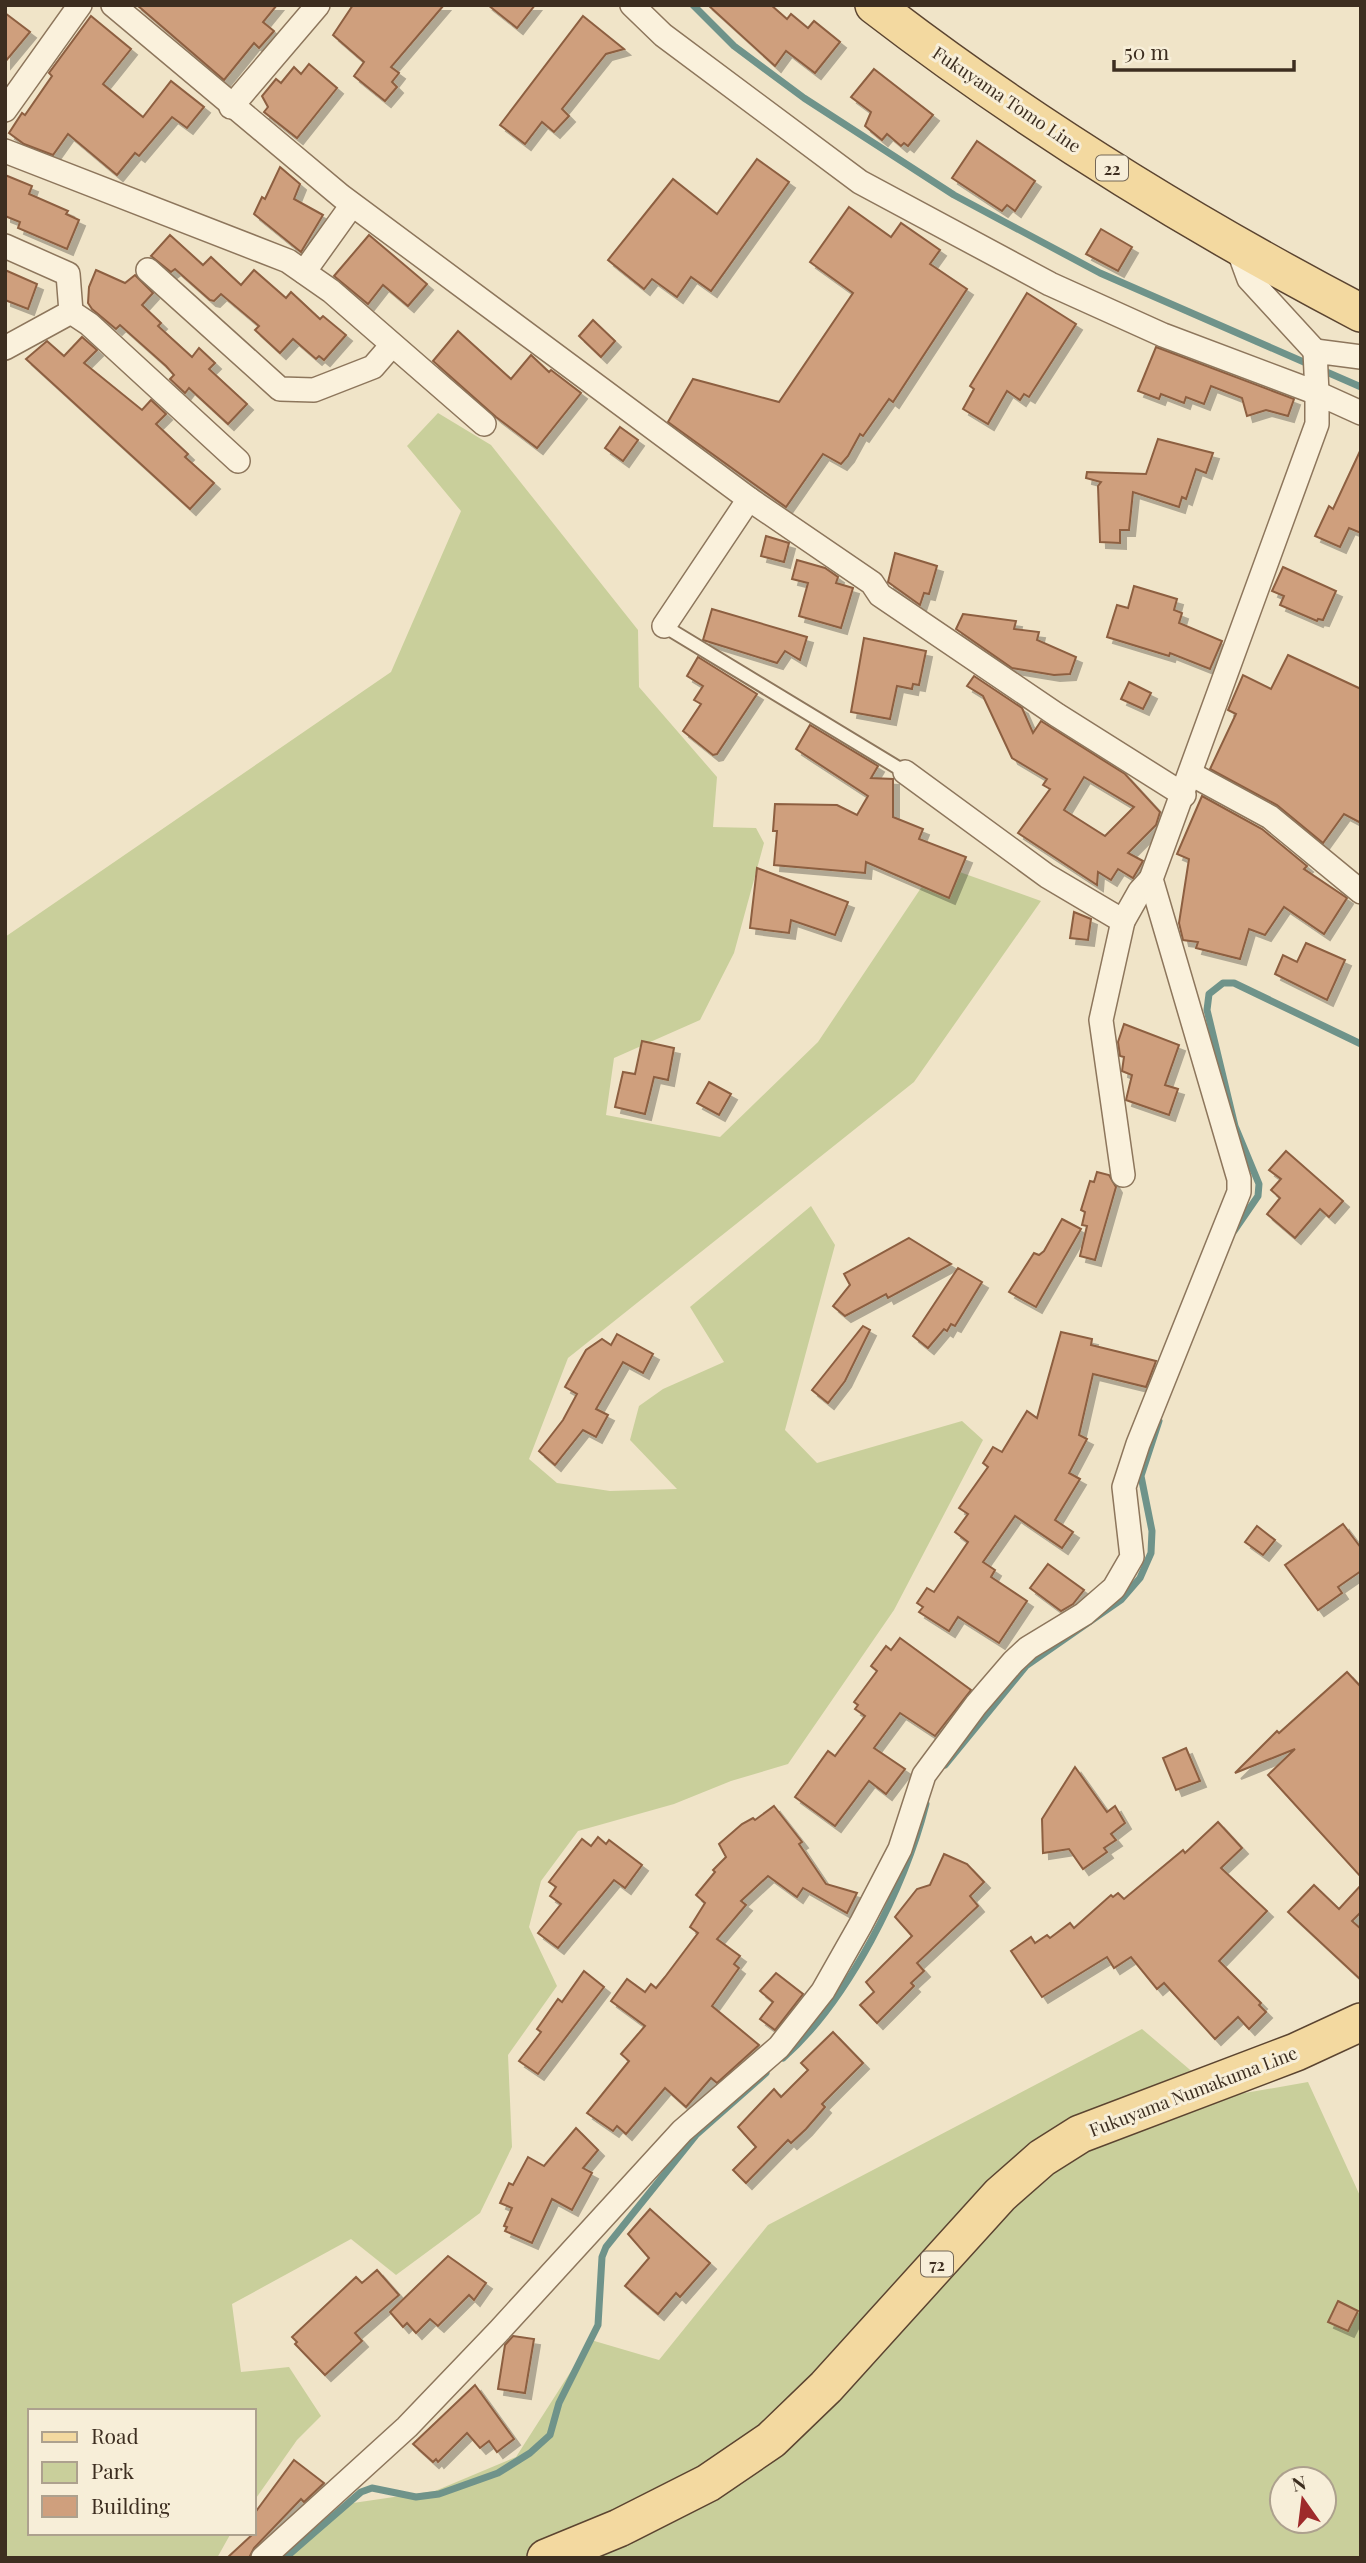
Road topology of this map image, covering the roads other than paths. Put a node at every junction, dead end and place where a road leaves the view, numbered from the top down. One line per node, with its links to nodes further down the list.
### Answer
1 (80, 5): 6 (street)
2 (113, 5): 7 (street)
3 (318, 5): 7 (street)
4 (632, 5): 20 (street)
5 (874, 5): 11 (main road, Fukuyama Tomo Line / 22)
6 (9, 98)
7 (231, 107): 9 (street)
8 (5, 151): 13 (street)
9 (352, 205): 13 (street); 24 (street)
10 (5, 246): 14 (street)
11 (1238, 249): 15 (main road, Fukuyama Tomo Line / 22); 18 (street)
12 (148, 270): 16 (street)
13 (304, 272): 16 (street)
14 (71, 312): 17 (street); 23 (street)
15 (1361, 313)
16 (392, 345): 22 (street)
17 (5, 348)
18 (1315, 356): 19 (street); 20 (street)
19 (1361, 357)
20 (1317, 390): 21 (street); 27 (street)
21 (1361, 413)
22 (484, 424)
23 (238, 461)
24 (749, 499): 25 (street); 27 (street)
25 (664, 626): 26 (lane)
26 (905, 772): 30 (street)
27 (1187, 784): 28 (street); 29 (street)
28 (1151, 879): 30 (street); 33 (street)
29 (1361, 892)
30 (1123, 921): 31 (street)
31 (1123, 1175)
32 (1361, 2022): 34 (main road, Fukuyama Numakuma Line / 72)
33 (263, 2558)
34 (546, 2558)

